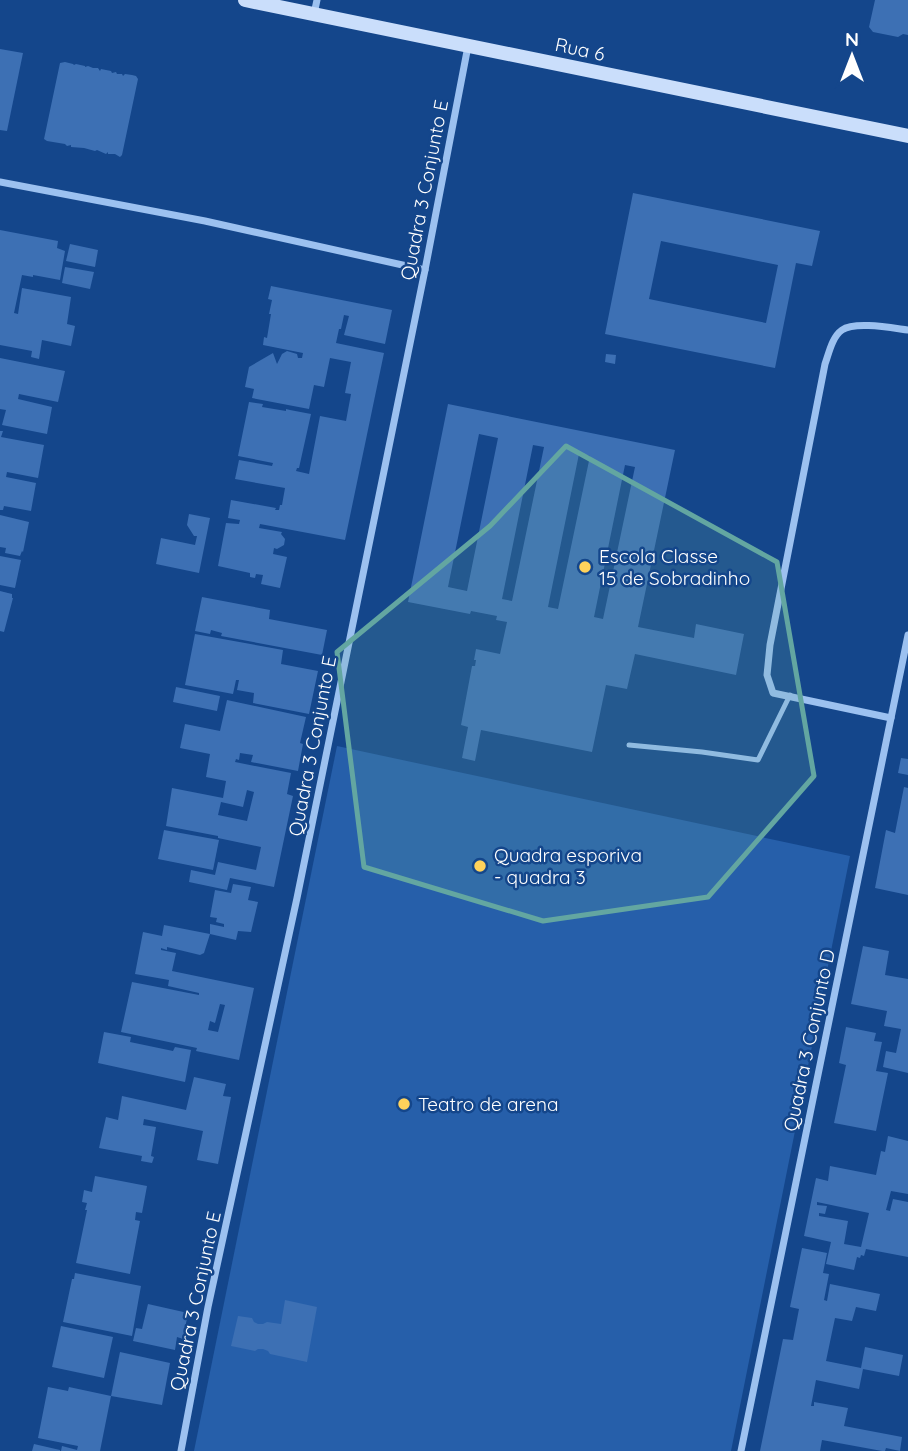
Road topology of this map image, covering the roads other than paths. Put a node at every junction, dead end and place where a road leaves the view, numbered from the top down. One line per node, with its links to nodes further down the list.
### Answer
1 (245, 0): 2 (street, Rua 6)
2 (315, 7): 3 (street, Rua 6)
3 (468, 46): 4 (street, Rua 6); 6 (street, Quadra 3 Conjunto E)
4 (908, 136)
5 (0, 183): 6 (street)
6 (425, 270): 12 (street, Quadra 3 Conjunto E)
7 (908, 330): 9 (street)
8 (908, 635): 10 (street, Quadra 3 Conjunto D)
9 (790, 695): 10 (street); 11 (lane)
10 (891, 718): 13 (street, Quadra 3 Conjunto D)
11 (629, 745)
12 (181, 1451)
13 (741, 1451)

